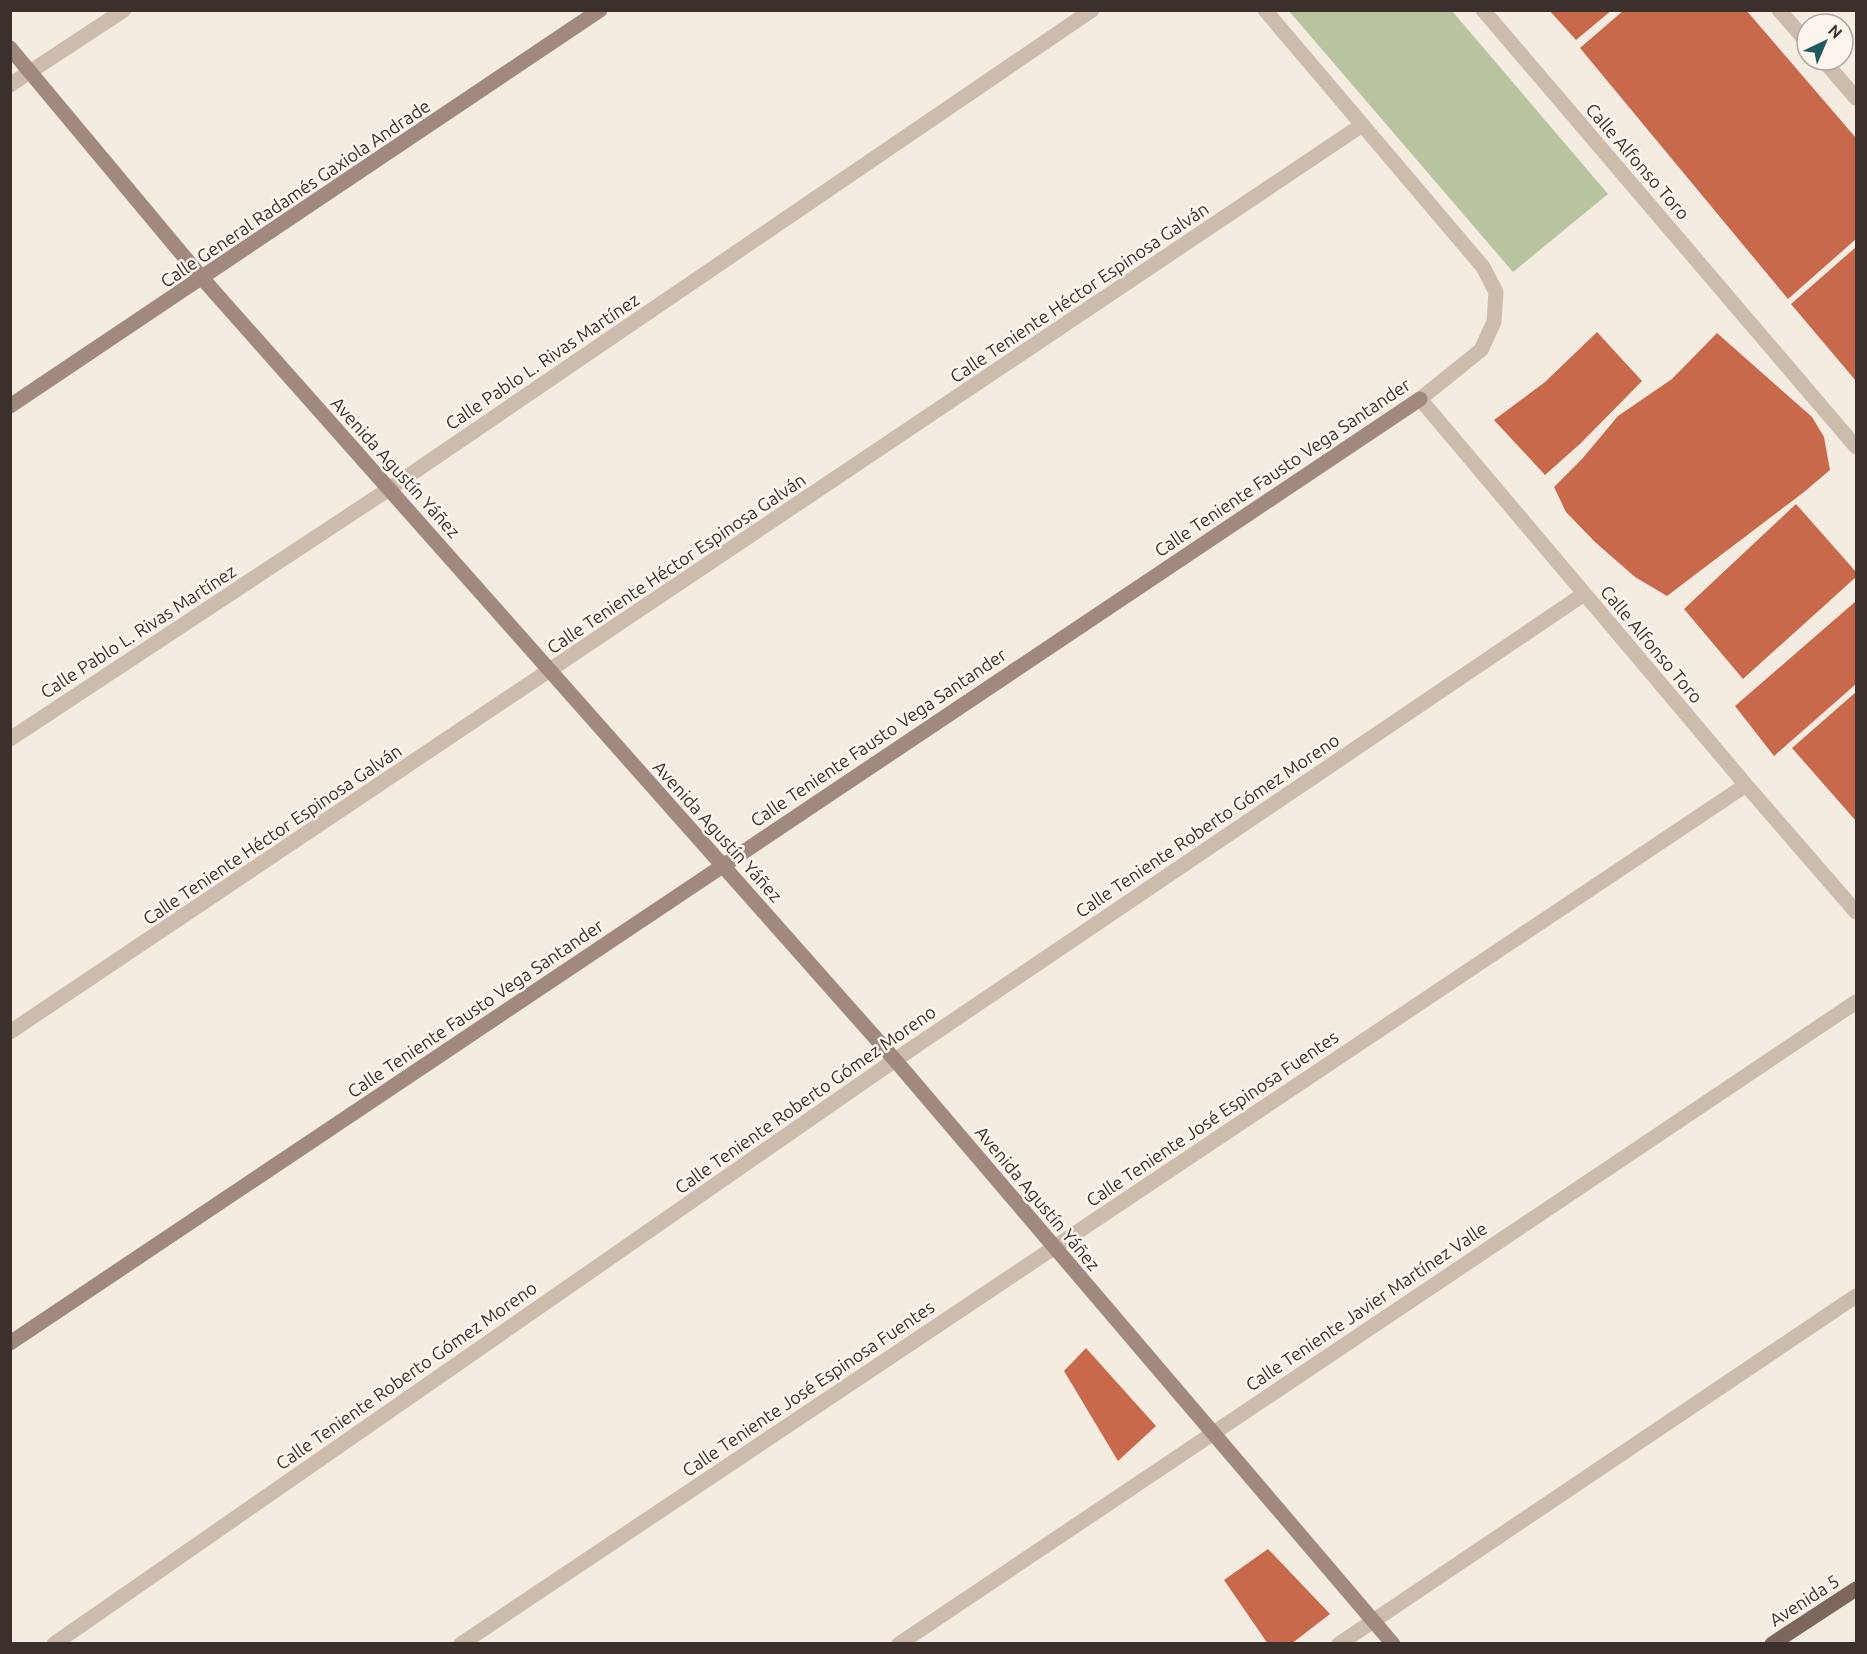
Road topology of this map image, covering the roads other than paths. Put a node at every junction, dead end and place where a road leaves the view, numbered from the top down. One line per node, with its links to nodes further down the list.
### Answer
1 (124, 10): 9 (street)
2 (600, 10): 14 (street, Calle General Radamés Gaxiola Andrade)
3 (1092, 10): 18 (street, Calle Pablo L. Rivas Martínez)
4 (1265, 10): 13 (street)
5 (1483, 10): 17 (street, Calle Alfonso Toro)
6 (1779, 10): 7 (street)
7 (1795, 28)
8 (10, 48): 9 (street, Avenida Agustín Yáñez)
9 (31, 72): 11 (street); 14 (street, Avenida Agustín Yáñez)
10 (1834, 72): 12 (street)
11 (10, 86)
12 (1856, 97)
13 (1362, 125): 15 (street, Calle Teniente Fausto Vega Santander); 20 (street, Calle Teniente Héctor Espinosa Galván)
14 (202, 278): 16 (street, Calle General Radamés Gaxiola Andrade); 18 (street, Avenida Agustín Yáñez)
15 (1420, 399): 19 (street, Calle Alfonso Toro); 23 (street, Calle Teniente Fausto Vega Santander)
16 (10, 406)
17 (1857, 447)
18 (389, 489): 20 (street, Avenida Agustín Yáñez); 21 (street, Calle Pablo L. Rivas Martínez)
19 (1584, 594): 22 (street, Calle Alfonso Toro); 27 (street, Calle Teniente Roberto Gómez Moreno)
20 (551, 671): 23 (street, Avenida Agustín Yáñez); 26 (street, Calle Teniente Héctor Espinosa Galván)
21 (10, 739)
22 (1746, 785): 24 (street, Calle Alfonso Toro); 28 (street, Calle Teniente José Espinosa Fuentes)
23 (722, 865): 27 (street, Avenida Agustín Yáñez); 30 (street, Calle Teniente Fausto Vega Santander)
24 (1857, 912)
25 (1857, 1002): 31 (street, Calle Teniente Javier Martínez Valle)
26 (10, 1032)
27 (894, 1060): 28 (street, Avenida Agustín Yáñez); 34 (street, Calle Teniente Roberto Gómez Moreno)
28 (1054, 1246): 31 (street, Avenida Agustín Yáñez); 35 (street, Calle Teniente José Espinosa Fuentes)
29 (1857, 1296): 33 (street)
30 (10, 1342)
31 (1212, 1432): 33 (street, Avenida Agustín Yáñez); 36 (street, Calle Teniente Javier Martínez Valle)
32 (1857, 1589): 39 (main road, Avenida 5)
33 (1373, 1620): 37 (street); 38 (street, Avenida Agustín Yáñez)
34 (54, 1644)
35 (461, 1644)
36 (899, 1644)
37 (1339, 1644)
38 (1393, 1644)
39 (1772, 1644)

